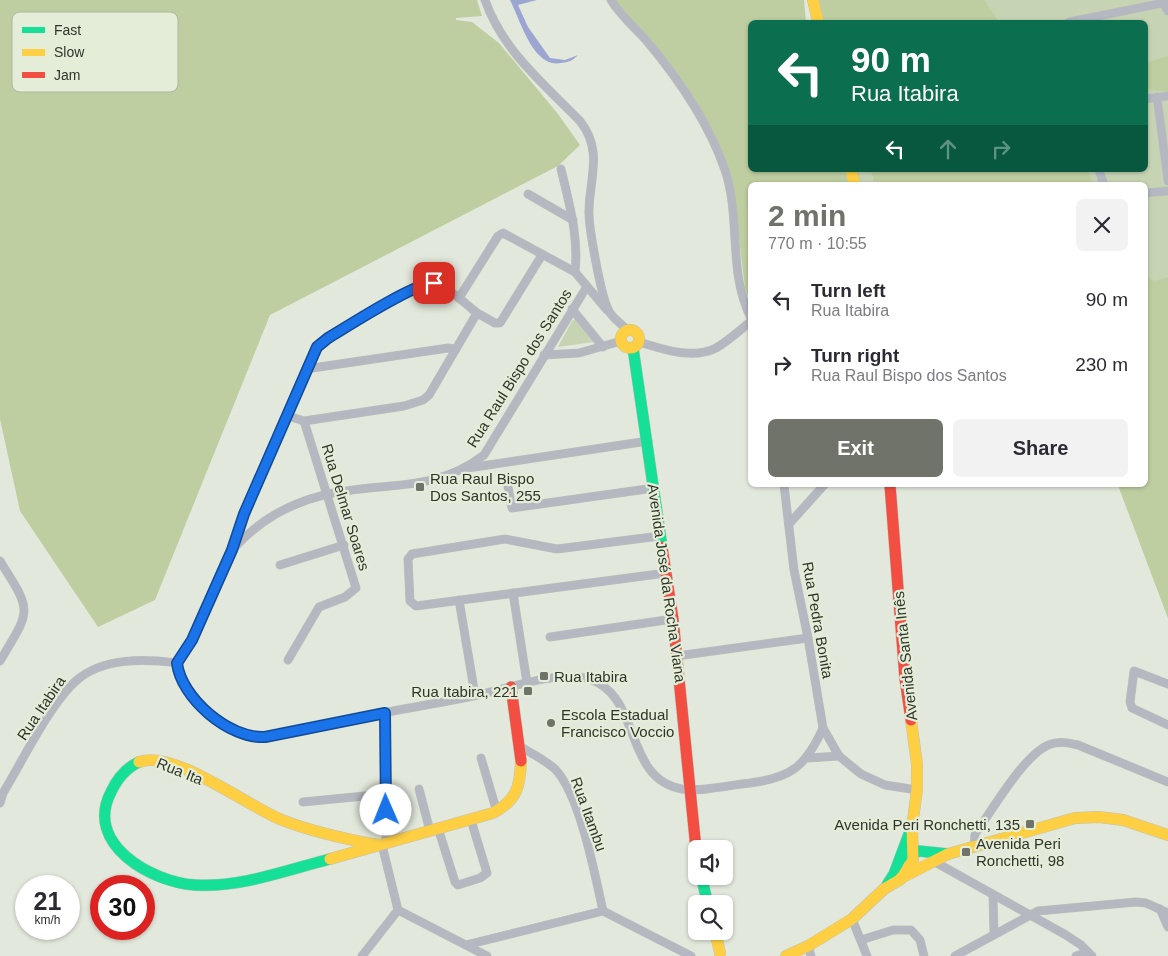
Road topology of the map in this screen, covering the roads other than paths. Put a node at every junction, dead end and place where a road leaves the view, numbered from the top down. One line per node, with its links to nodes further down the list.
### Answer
1 (485, 0): 22 (street)
2 (611, 0): 23 (street)
3 (813, 0): 6 (street)
4 (1164, 2): 5 (street); 7 (street)
5 (1168, 11)
6 (818, 20)
7 (1078, 20)
8 (1168, 96): 9 (street)
9 (1157, 97): 10 (street); 12 (street)
10 (1148, 98)
11 (561, 169): 16 (street)
12 (1168, 181)
13 (1168, 191): 14 (street)
14 (1148, 193)
15 (528, 194): 16 (street)
16 (573, 220): 18 (street)
17 (542, 255): 18 (street); 20 (street); 24 (street)
18 (575, 272): 19 (street)
19 (586, 288): 21 (street, Rua Raul Bispo dos Santos); 22 (street)
20 (459, 298): 24 (street); 32 (street)
21 (572, 309): 29 (street); 31 (street, Rua Raul Bispo dos Santos)
22 (609, 311): 26 (street)
23 (748, 311)
24 (477, 313): 30 (street)
25 (748, 324): 28 (street)
26 (627, 330): 27 (street); 28 (street)
27 (622, 341): 28 (street); 29 (street)
28 (636, 345): 35 (street, Avenida José da Rocha Viana)
29 (603, 347): 31 (street)
30 (456, 349): 32 (street); 34 (street)
31 (544, 355): 36 (street, Rua Raul Bispo dos Santos)
32 (306, 370): 33 (street)
33 (288, 416): 34 (street); 46 (street)
34 (304, 421): 42 (street, Rua Delmar Soares)
35 (648, 441): 36 (street); 41 (street, Avenida José da Rocha Viana)
36 (466, 468): 42 (street, Rua Raul Bispo dos Santos)
37 (508, 487): 41 (street)
38 (784, 487): 43 (street, Rua Pedra Bonita)
39 (822, 487): 43 (street)
40 (890, 487): 73 (street, Avenida Santa Inês)
41 (654, 488): 44 (street, Avenida José da Rocha Viana)
42 (327, 494): 45 (street, Rua Delmar Soares); 46 (street, Rua Raul Bispo dos Santos)
43 (789, 524): 54 (street, Rua Pedra Bonita)
44 (660, 536): 49 (street, Avenida José da Rocha Viana); 51 (street)
45 (344, 545): 48 (street); 56 (street, Rua Delmar Soares)
46 (232, 550): 58 (street, Rua Raul Bispo dos Santos)
47 (0, 561): 57 (street)
48 (280, 565)
49 (666, 574): 50 (street); 52 (street, Avenida José da Rocha Viana)
50 (513, 593): 51 (street); 59 (street)
51 (459, 600): 62 (street)
52 (673, 619): 53 (street); 55 (street, Avenida José da Rocha Viana)
53 (550, 637)
54 (808, 638): 55 (street); 65 (street, Rua Pedra Bonita)
55 (677, 656): 72 (street, Avenida José da Rocha Viana)
56 (288, 660)
57 (0, 661)
58 (177, 663): 63 (street); 76 (street, Rua Itabira)
59 (527, 683): 61 (street); 72 (street)
60 (1168, 684): 64 (street)
61 (511, 687): 62 (street); 66 (street, Rua Ita)
62 (475, 695): 63 (street)
63 (385, 713): 74 (street)
64 (1168, 725)
65 (823, 728): 67 (street, Rua Pedra Bonita); 69 (street)
66 (519, 746): 77 (street, Rua Ita); 90 (street, Rua Itambu)
67 (838, 756): 69 (street); 73 (street)
68 (481, 758): 77 (street)
69 (808, 758): 72 (street)
70 (1168, 782): 83 (street)
71 (418, 789): 79 (street)
72 (691, 790): 81 (street, Avenida José da Rocha Viana)
73 (917, 790): 84 (street, Avenida Santa Inês)
74 (385, 794): 75 (street); 82 (street)
75 (303, 802)
76 (0, 803)
77 (497, 812): 78 (street, Rua Ita)
78 (471, 820): 79 (street, Rua Ita); 79 (street)
79 (434, 829): 82 (street, Rua Ita)
80 (1168, 835): 83 (street)
81 (695, 840)
82 (382, 844): 82 (street, Rua Ita); 89 (street)
83 (974, 847): 85 (street)
84 (909, 854): 85 (street); 86 (street); 87 (street); 87 (street, Avenida Santa Inês)
85 (948, 854): 86 (street)
86 (935, 862): 87 (street); 88 (street)
87 (897, 876): 93 (street)
88 (994, 896): 92 (street); 95 (street)
89 (398, 910): 98 (street); 102 (street)
90 (603, 911): 98 (street); 104 (street)
91 (1164, 911): 92 (street); 94 (street)
92 (1029, 915): 95 (street); 100 (street)
93 (852, 919): 97 (street); 99 (street)
94 (1168, 927)
95 (994, 934): 108 (street)
96 (717, 940): 101 (street)
97 (862, 940): 106 (street); 107 (street)
98 (466, 945): 103 (street)
99 (809, 951): 105 (street)
100 (1090, 954): 109 (street)
101 (721, 955)
102 (362, 956)
103 (487, 956)
104 (691, 956)
105 (786, 956)
106 (867, 956)
107 (924, 956)
108 (955, 956)
109 (1076, 956)

